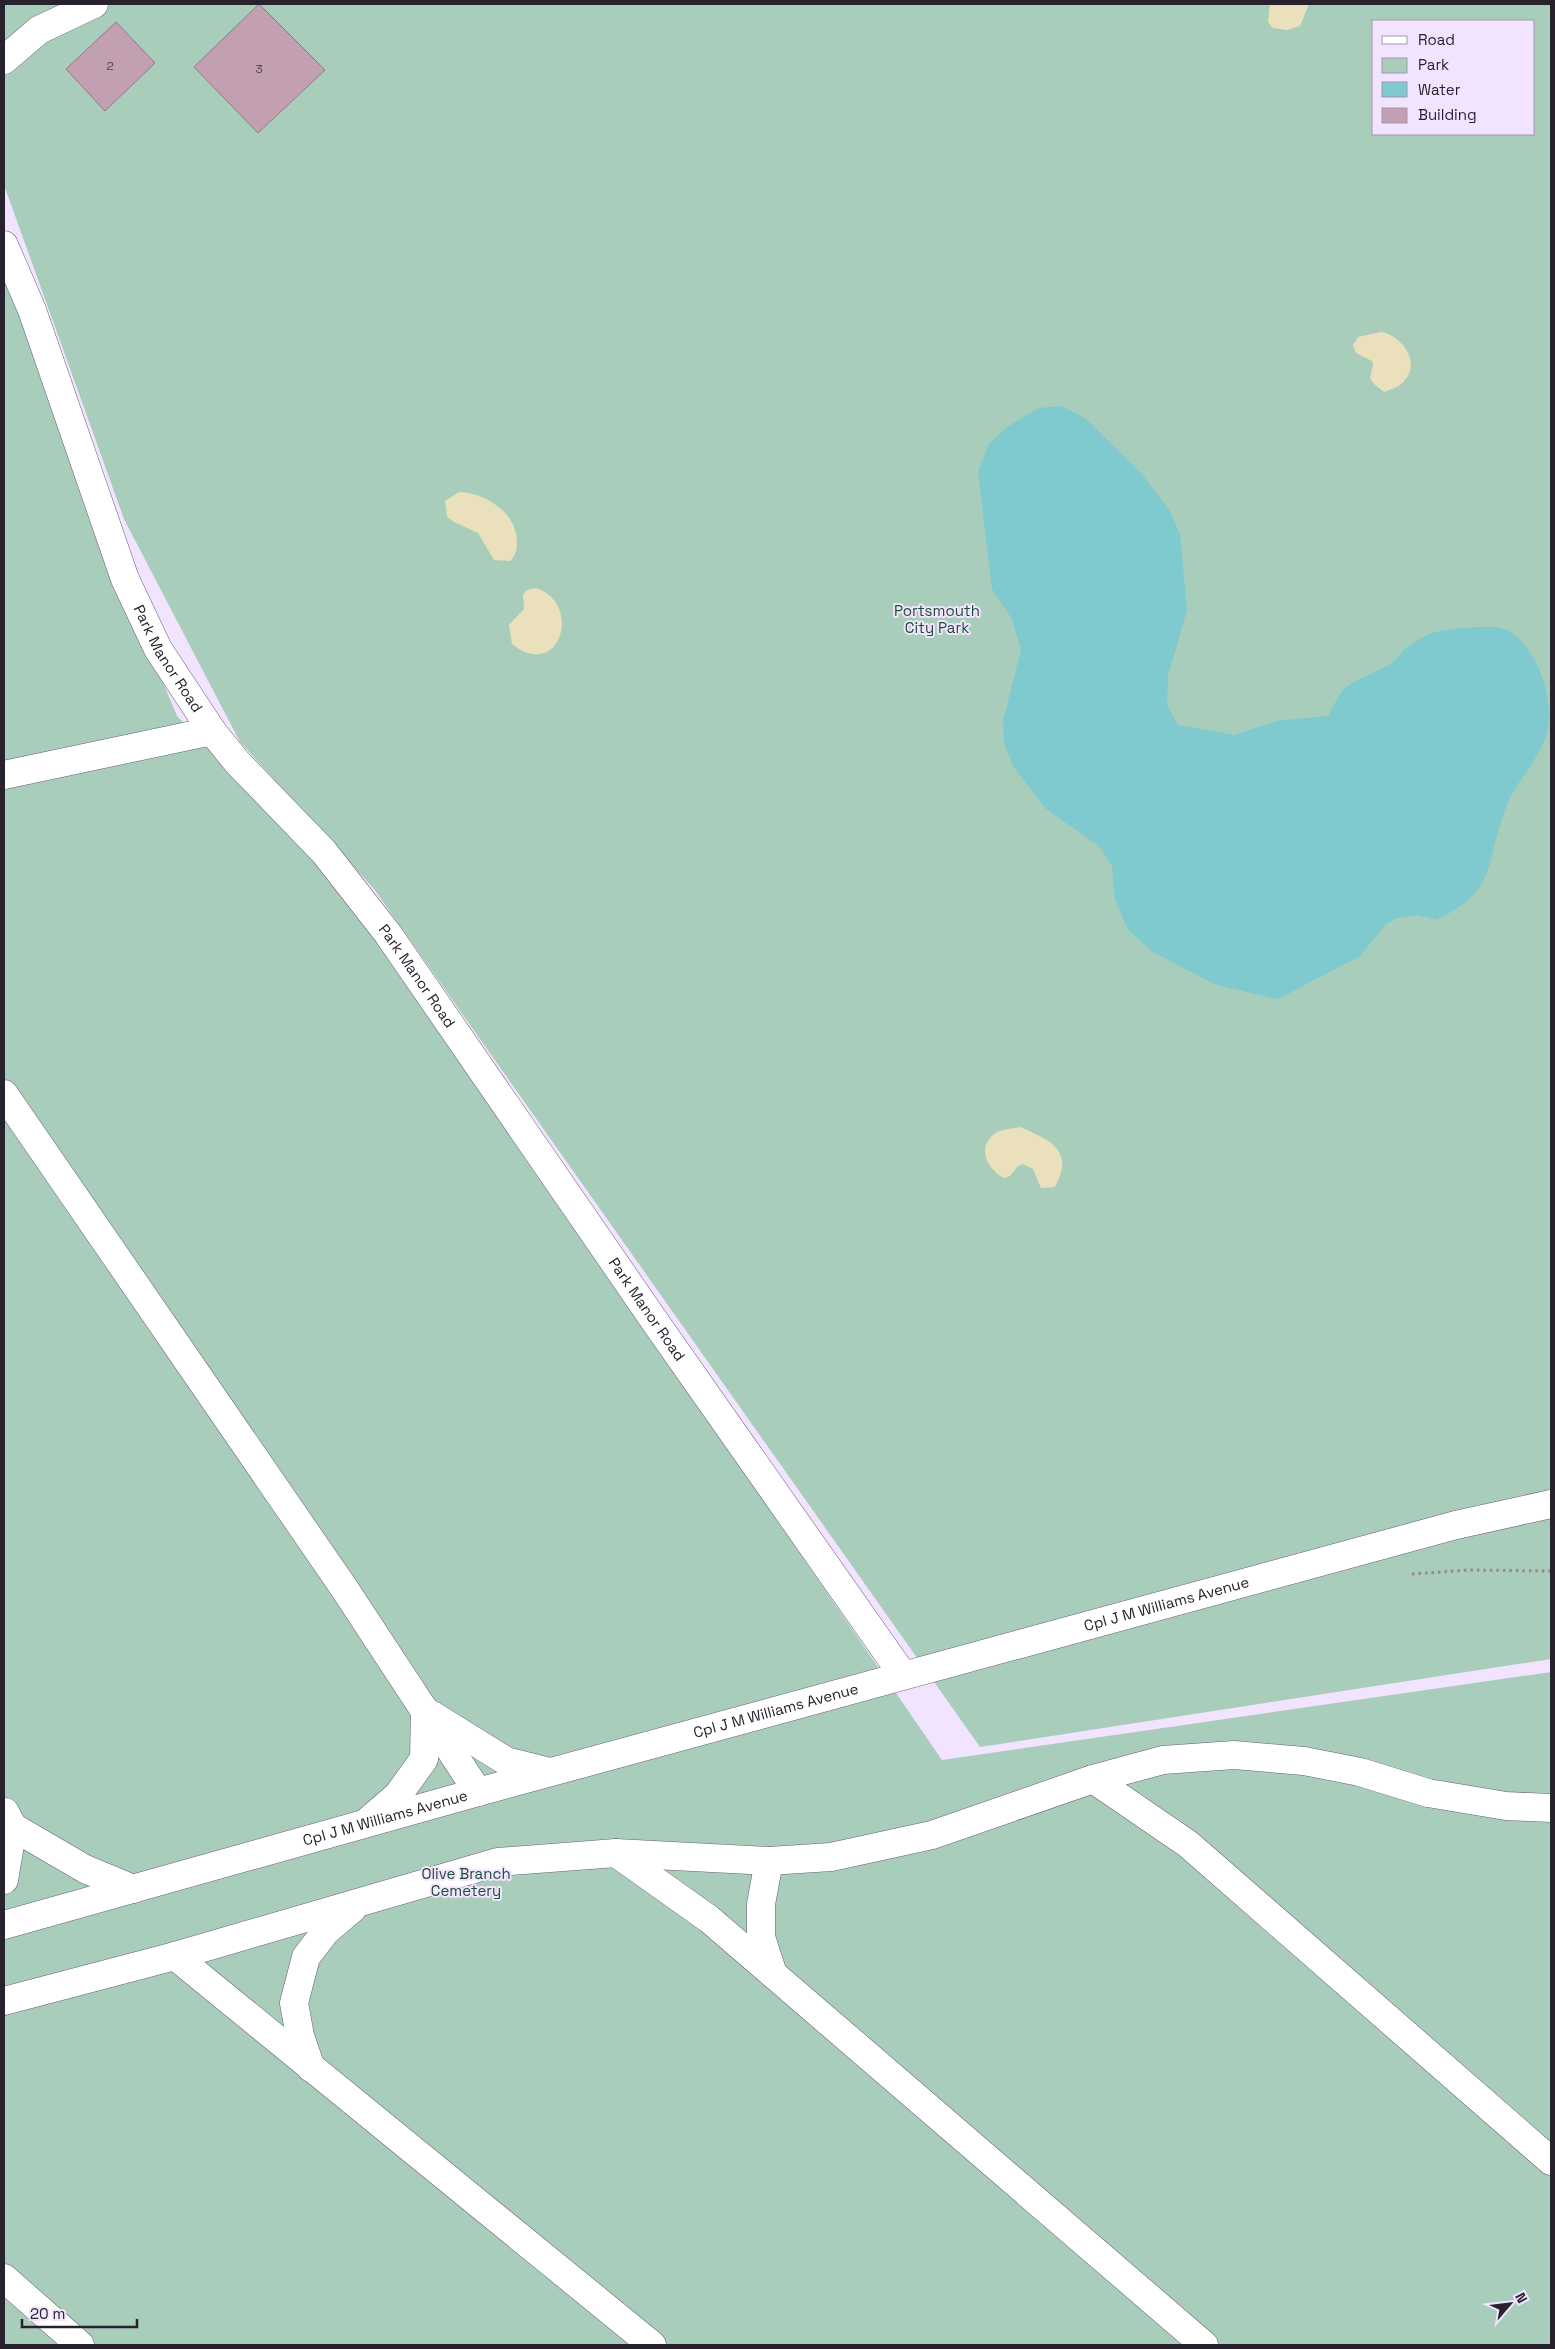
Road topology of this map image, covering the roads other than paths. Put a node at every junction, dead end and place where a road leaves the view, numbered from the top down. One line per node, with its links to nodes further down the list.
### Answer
1 (94, 4): 2 (street)
2 (4, 60)
3 (4, 245): 4 (street, Park Manor Road)
4 (212, 731): 5 (street); 8 (street, Park Manor Road)
5 (4, 775)
6 (4, 1094): 9 (street)
7 (1551, 1504): 8 (street, Cpl J M Williams Avenue)
8 (903, 1675): 10 (street, Cpl J M Williams Avenue)
9 (425, 1710): 10 (street); 12 (street); 15 (street)
10 (552, 1772): 12 (street, Cpl J M Williams Avenue)
11 (1093, 1779): 13 (street); 17 (street); 26 (street)
12 (478, 1792): 15 (street, Cpl J M Williams Avenue)
13 (1551, 1808)
14 (9, 1819): 18 (street); 19 (street)
15 (362, 1826): 19 (street, Cpl J M Williams Avenue)
16 (616, 1853): 17 (street); 20 (street); 23 (street)
17 (769, 1861): 23 (street)
18 (4, 1880)
19 (133, 1889): 21 (street, Cpl J M Williams Avenue)
20 (359, 1903): 22 (street); 25 (street)
21 (4, 1925)
22 (175, 1956): 24 (street); 25 (street)
23 (773, 1974): 30 (street)
24 (4, 2001)
25 (311, 2068): 29 (street)
26 (1551, 2161)
27 (4, 2278): 28 (street)
28 (80, 2345)
29 (652, 2345)
30 (1204, 2345)

